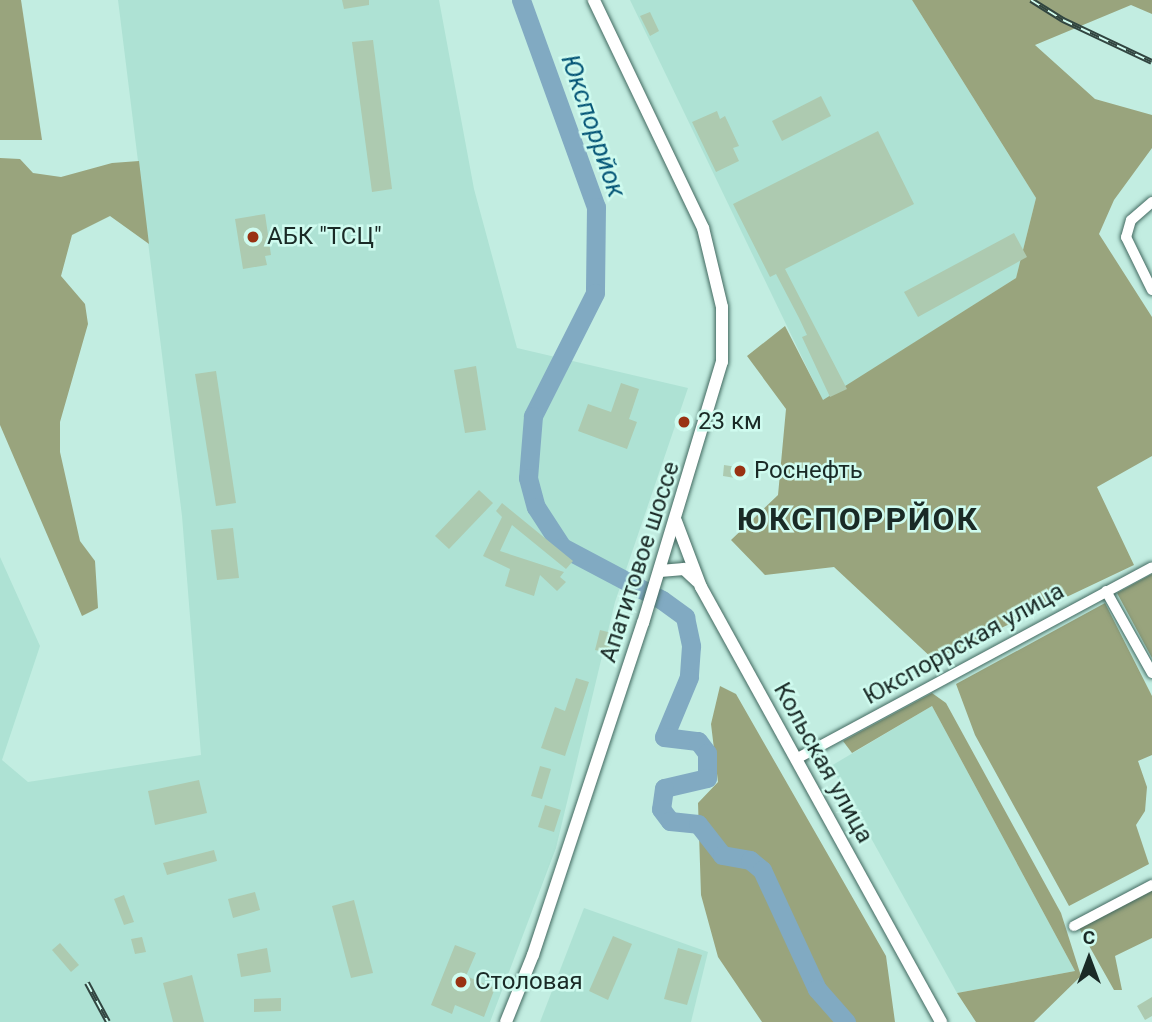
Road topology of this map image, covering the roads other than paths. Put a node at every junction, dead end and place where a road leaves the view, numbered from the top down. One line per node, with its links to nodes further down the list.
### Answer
1 (594, 0): 4 (street, Апатитовое шоссе)
2 (1152, 202): 3 (street)
3 (1152, 290)
4 (676, 521): 6 (street, Апатитовое шоссе); 7 (street, Кольская улица)
5 (1152, 567): 8 (street, Юкспоррская улица)
6 (658, 576): 7 (street); 13 (street, Апатитовое шоссе)
7 (701, 587): 10 (street, Кольская улица)
8 (1105, 591): 9 (street); 10 (street, Юкспоррская улица)
9 (1152, 673)
10 (796, 759): 14 (street, Кольская улица)
11 (1152, 885): 12 (street)
12 (1074, 926)
13 (506, 1022)
14 (941, 1022)

